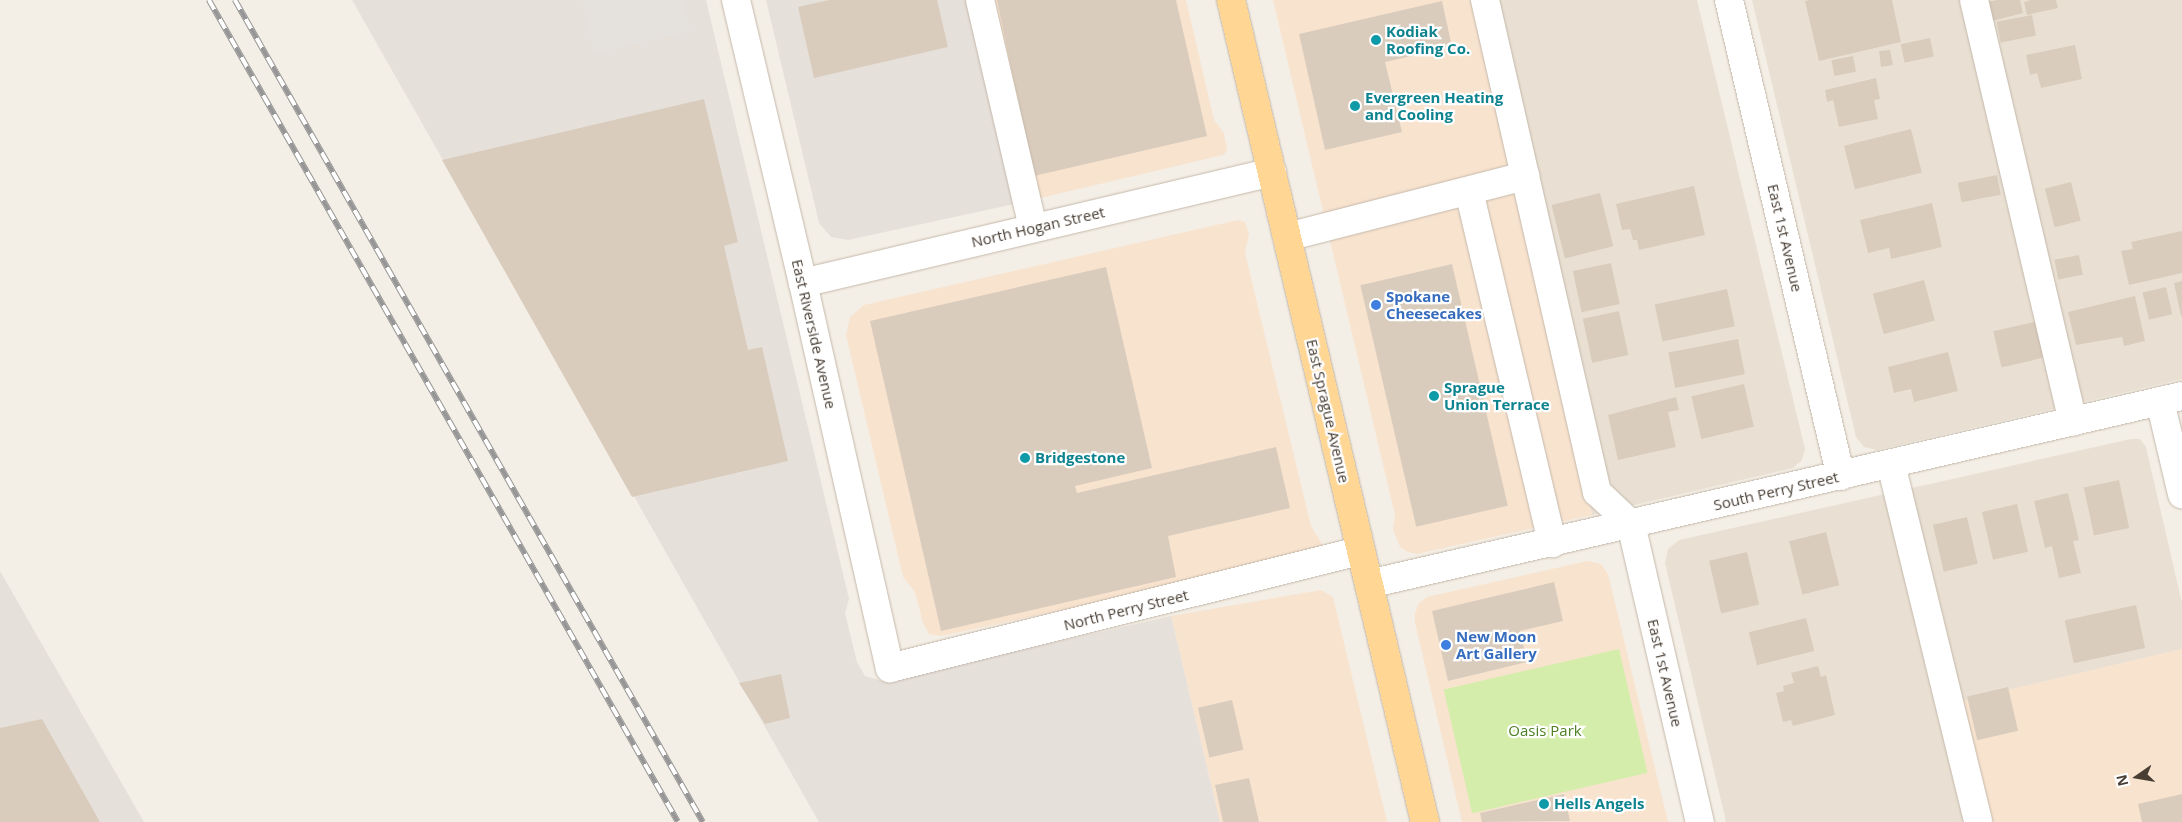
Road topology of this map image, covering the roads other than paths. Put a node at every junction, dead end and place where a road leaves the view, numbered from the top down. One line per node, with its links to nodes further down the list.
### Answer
1 (736, 0): 12 (street, East Riverside Avenue)
2 (980, 0): 10 (street)
3 (1231, 0): 7 (main road, East Sprague Avenue)
4 (1485, 0): 8 (street)
5 (1729, 0): 16 (street, East 1st Avenue)
6 (1974, 0): 14 (street)
7 (1272, 172): 10 (street, North Hogan Street); 11 (main road, East Sprague Avenue)
8 (1525, 176): 9 (street); 18 (street)
9 (1470, 191): 11 (street); 19 (street)
10 (1033, 228): 12 (street, North Hogan Street)
11 (1287, 237): 20 (main road, East Sprague Avenue)
12 (803, 283): 22 (street, East Riverside Avenue)
13 (2171, 399): 14 (street, South Perry Street); 17 (street)
14 (2073, 422): 15 (street, South Perry Street)
15 (1891, 464): 16 (street, South Perry Street); 25 (street)
16 (1841, 476): 18 (street, South Perry Street)
17 (2182, 494)
18 (1631, 524): 19 (street, South Perry Street); 24 (street, East 1st Avenue)
19 (1552, 543): 21 (street, South Perry Street)
20 (1362, 551): 21 (main road, East Sprague Avenue); 22 (street, North Perry Street)
21 (1369, 584): 23 (main road, East Sprague Avenue)
22 (890, 668)
23 (1425, 822)
24 (1700, 822)
25 (1978, 822)

